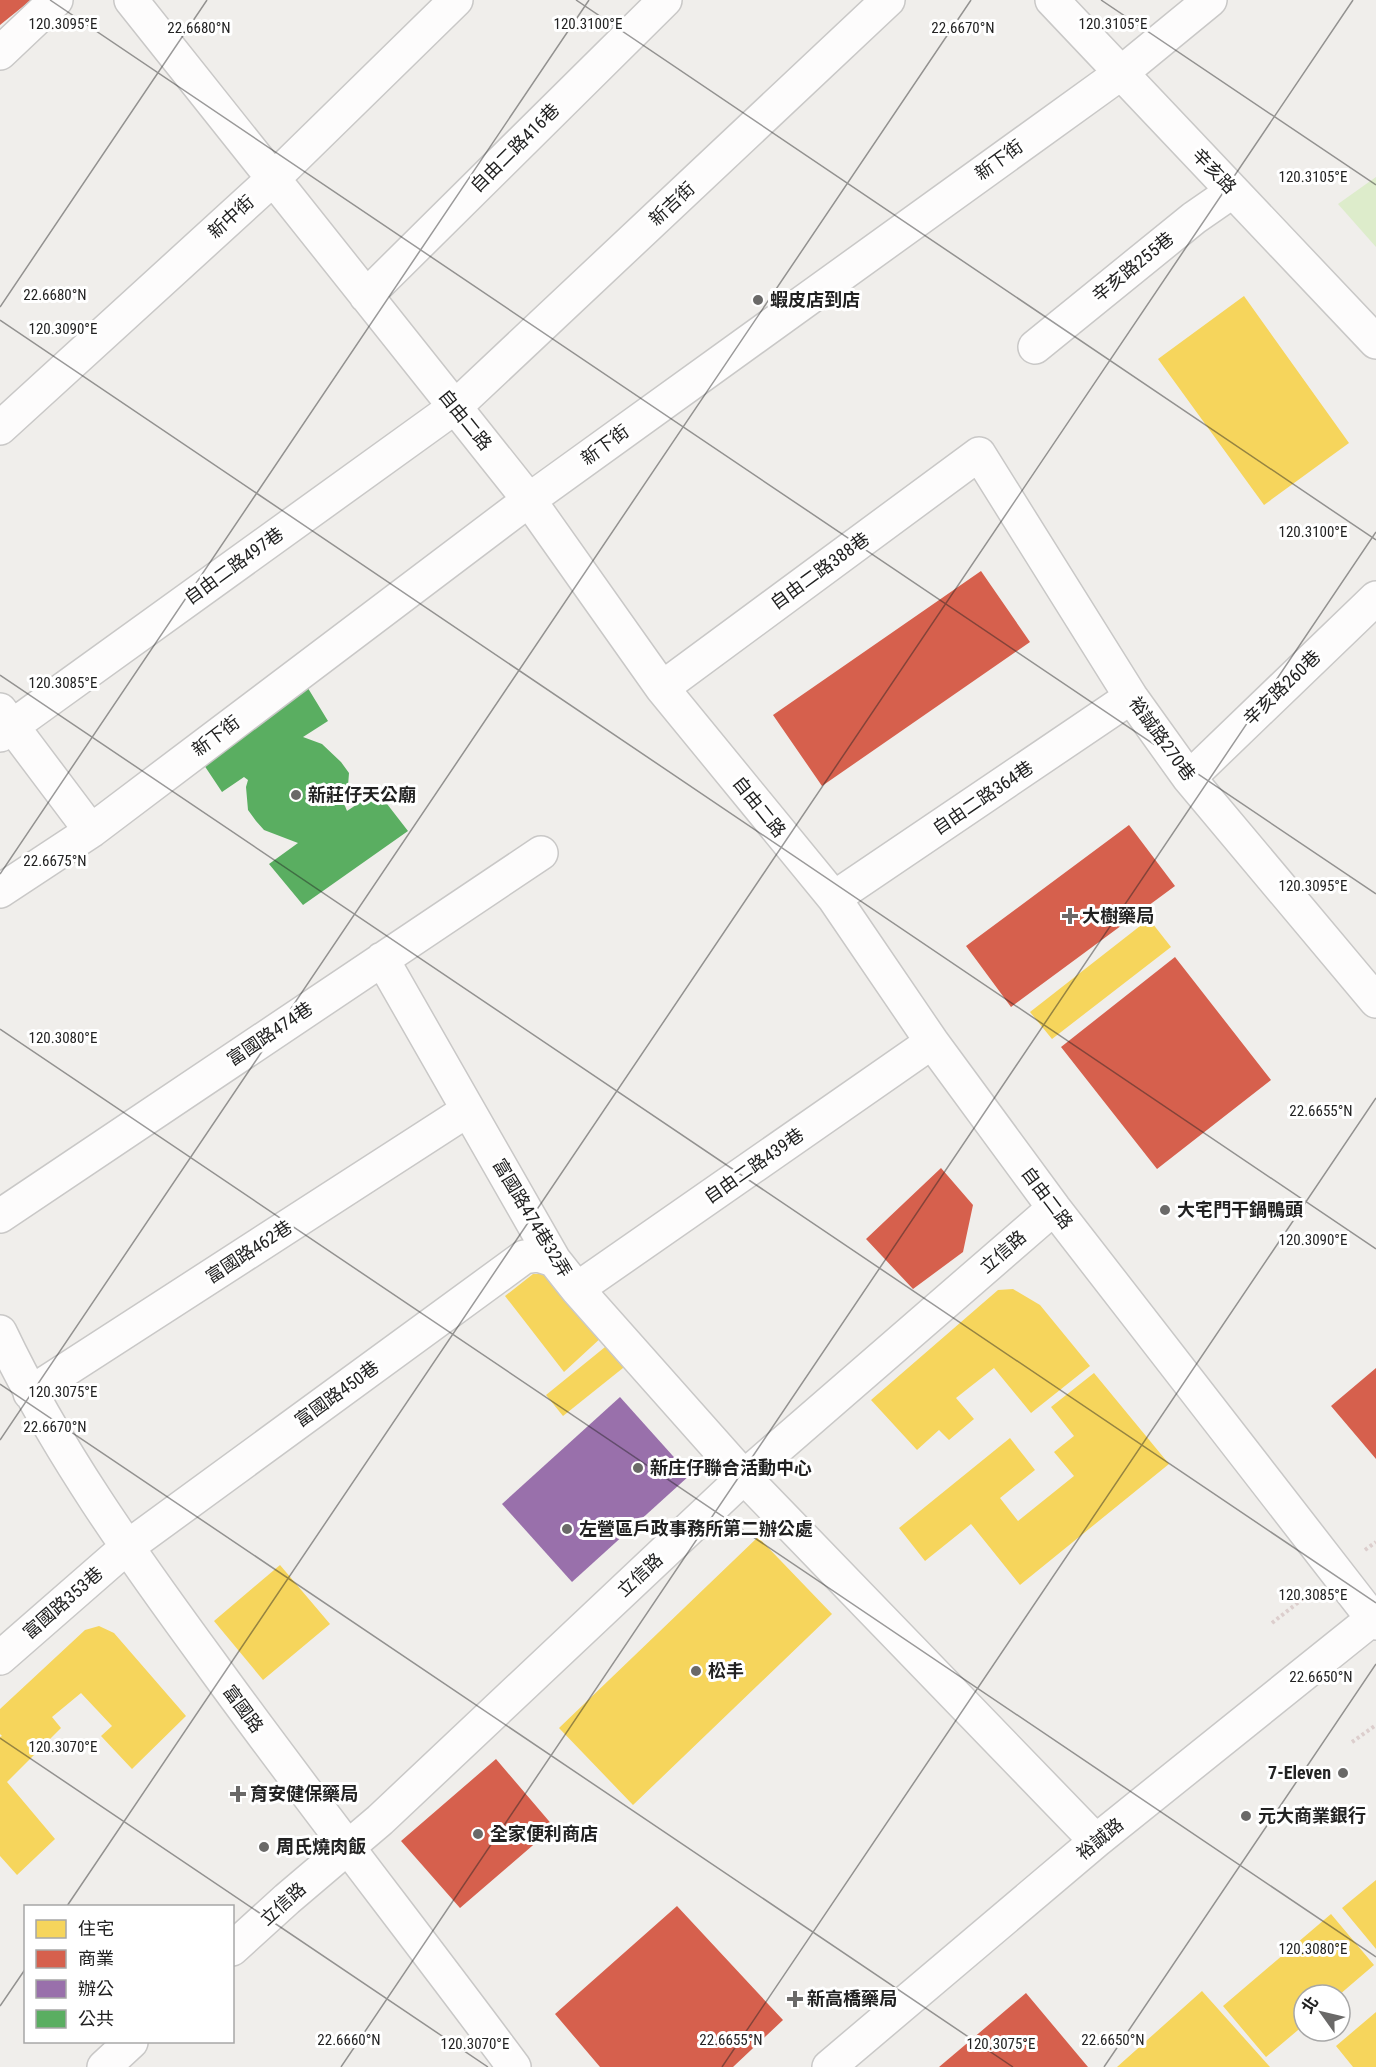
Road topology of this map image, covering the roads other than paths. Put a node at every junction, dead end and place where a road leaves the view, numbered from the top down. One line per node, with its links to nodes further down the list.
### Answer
1 (56, 0): 8 (street)
2 (131, 0): 10 (street, 自由二路)
3 (456, 0): 10 (street, 新中街)
4 (665, 0): 12 (street, 自由二路416巷)
5 (888, 0): 15 (street, 新吉街)
6 (1210, 0): 9 (street, 新下街)
7 (1061, 3): 9 (street, 辛亥路)
8 (0, 53)
9 (1120, 73): 11 (street, 辛亥路); 18 (street, 新下街)
10 (274, 178): 12 (street, 自由二路); 16 (street, 新中街)
11 (1233, 191): 13 (street, 辛亥路); 14 (street, 辛亥路255巷)
12 (366, 296): 15 (street, 自由二路)
13 (1376, 342)
14 (1035, 347)
15 (455, 407): 18 (street, 自由二路); 22 (street, 自由二路497巷)
16 (0, 428)
17 (979, 454): 20 (street, 自由二路388巷); 21 (street, 裕誠路270巷)
18 (529, 500): 20 (street, 自由二路); 24 (street, 新下街)
19 (1376, 598): 23 (street, 辛亥路260巷)
20 (662, 688): 27 (street, 自由二路)
21 (1131, 697): 23 (street, 裕誠路270巷); 27 (street, 自由二路364巷)
22 (4, 724): 24 (street)
23 (1189, 778): 29 (street, 裕誠路270巷)
24 (91, 831): 26 (street, 新下街)
25 (541, 853): 28 (street, 富國路474巷)
26 (0, 891)
27 (834, 898): 30 (street, 自由二路)
28 (382, 959): 31 (street, 富國路474巷32弄); 33 (street, 富國路474巷)
29 (1376, 1001)
30 (932, 1042): 32 (street, 自由二路); 35 (street, 自由二路439巷)
31 (468, 1110): 34 (street, 富國路474巷32弄); 37 (street, 富國路462巷)
32 (1054, 1208): 38 (street, 立信路); 40 (street, 自由二路)
33 (0, 1216)
34 (554, 1260): 35 (street, 富國路474巷32弄); 39 (street, 富國路450巷)
35 (577, 1289): 38 (street, 富國路474巷32弄)
36 (0, 1332): 37 (street, 富國路)
37 (15, 1379): 39 (street, 富國路)
38 (744, 1477): 42 (street, 富國路474巷32弄); 43 (street, 立信路)
39 (126, 1548): 41 (street, 富國路353巷); 43 (street, 富國路)
40 (1375, 1619): 42 (street, 裕誠路)
41 (0, 1658)
42 (1096, 1841): 48 (street, 裕誠路)
43 (348, 1849): 44 (street, 立信路); 47 (street, 富國路)
44 (234, 1947)
45 (131, 2043): 46 (street)
46 (104, 2067)
47 (514, 2067)
48 (829, 2067)

